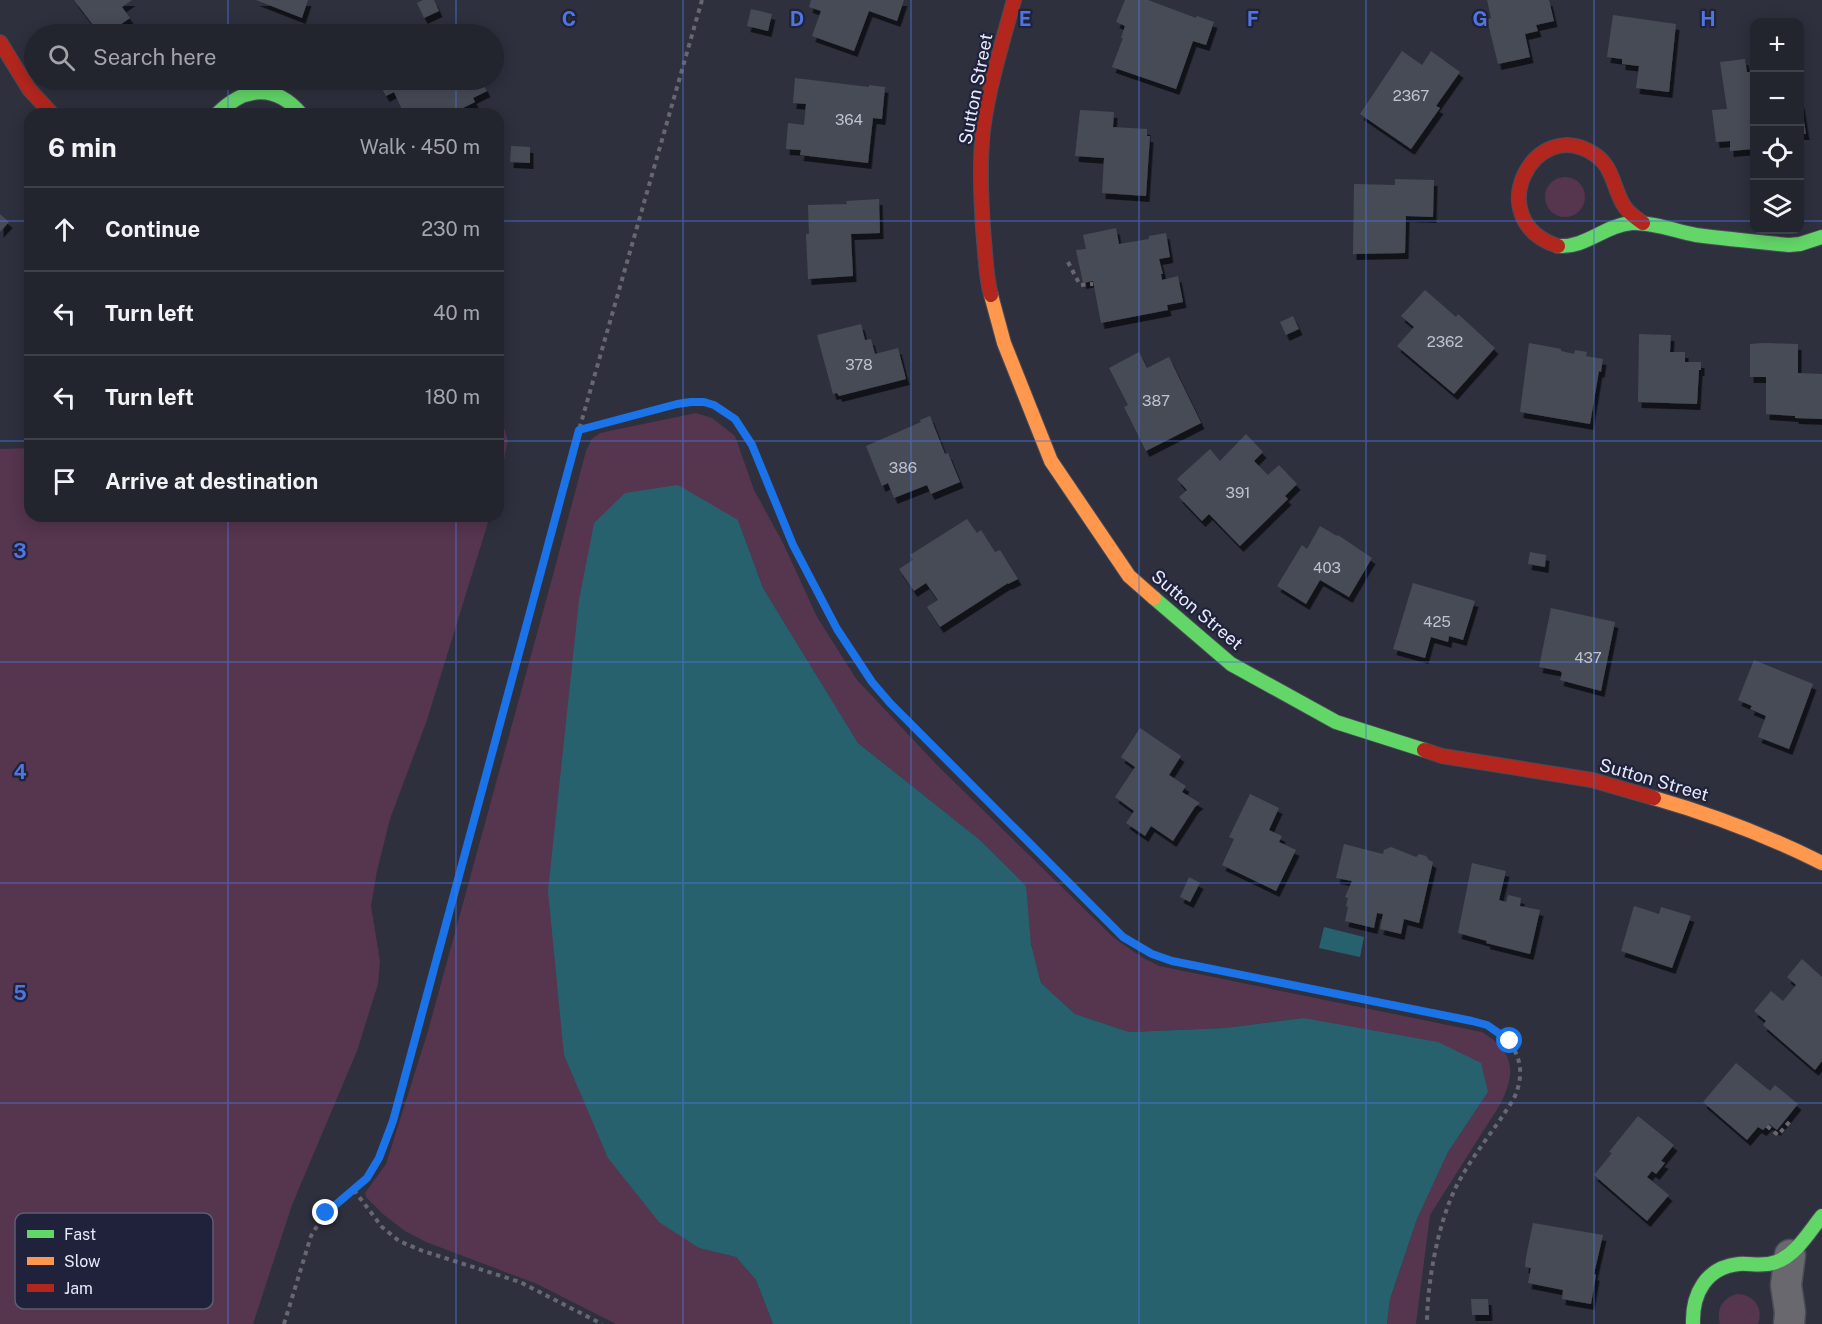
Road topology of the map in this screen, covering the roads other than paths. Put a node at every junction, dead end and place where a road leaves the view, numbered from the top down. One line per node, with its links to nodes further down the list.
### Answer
1 (1014, 0): 10 (street, Sutton Street)
2 (0, 42): 3 (street)
3 (24, 81)
4 (30, 90): 5 (street)
5 (46, 108)
6 (222, 108): 7 (street)
7 (295, 108)
8 (1643, 224): 8 (street); 9 (street)
9 (1822, 237)
10 (1822, 862)
11 (1822, 1216): 12 (street)
12 (1790, 1255): 13 (street); 14 (street)
13 (1693, 1324)
14 (1789, 1324)

